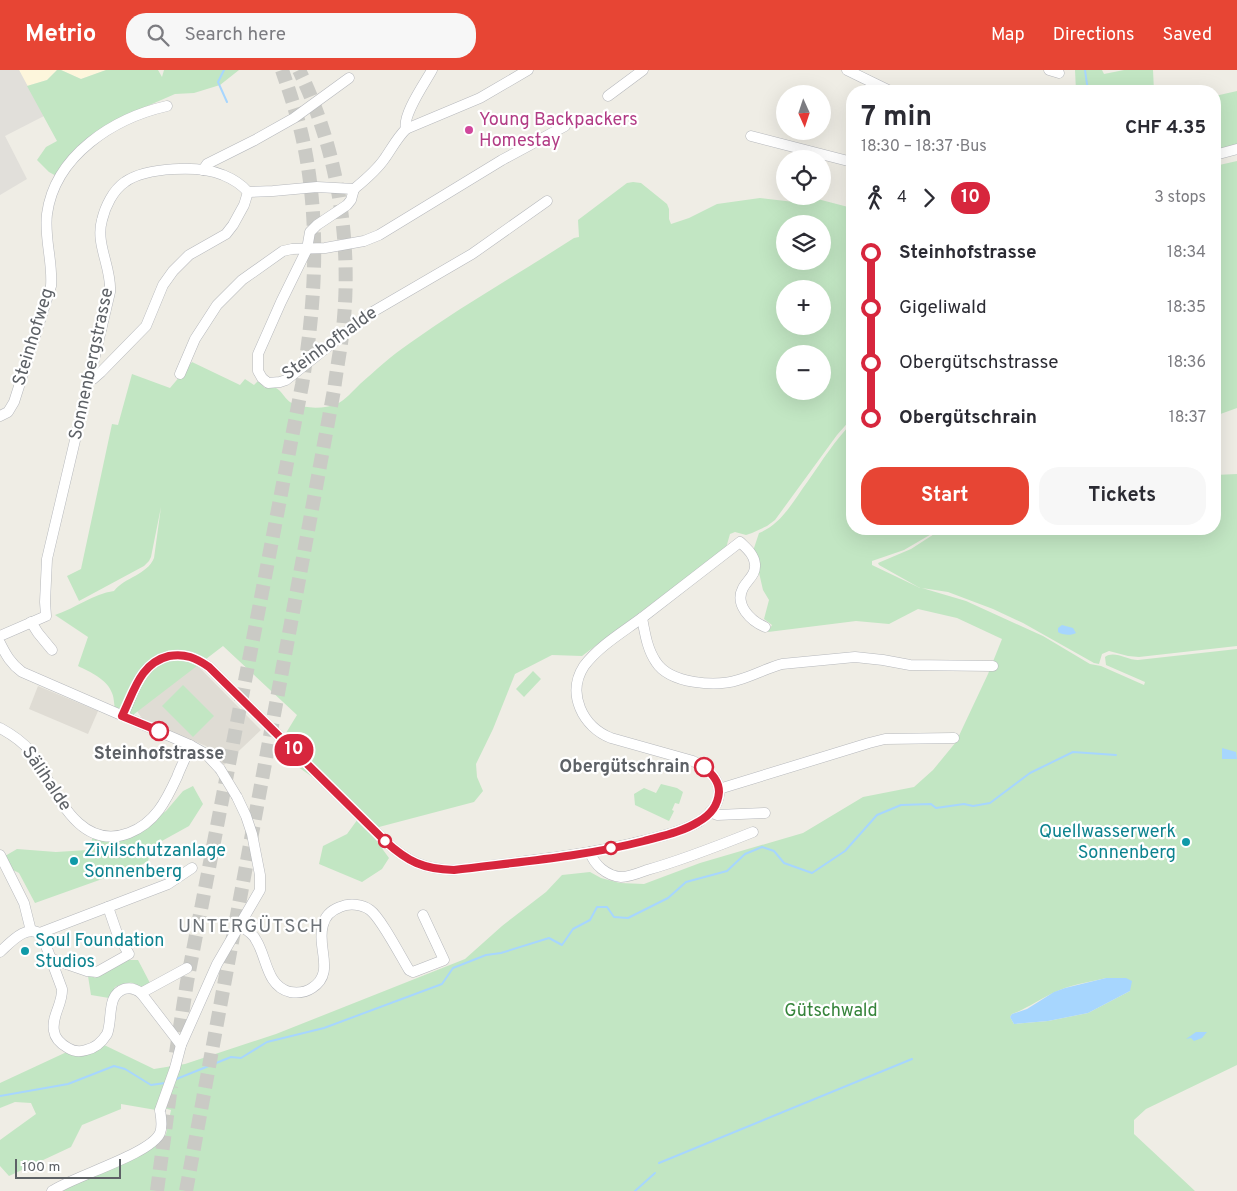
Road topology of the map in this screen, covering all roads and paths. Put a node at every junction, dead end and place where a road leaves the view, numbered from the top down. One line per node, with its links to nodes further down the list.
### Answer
1 (432, 70): 10 (street)
2 (528, 70): 10 (street)
3 (643, 70): 7 (street)
4 (847, 70): 6 (street)
5 (349, 78): 15 (street)
6 (878, 85)
7 (608, 96)
8 (167, 106): 22 (street, Steinhofweg)
9 (565, 126): 19 (street)
10 (406, 129): 16 (street)
11 (750, 136): 14 (street)
12 (1237, 149): 13 (street)
13 (1221, 153)
14 (846, 160)
15 (203, 170): 17 (street, Sonnenbergstrasse); 21 (street, Sonnenbergstrasse)
16 (354, 189): 17 (street); 19 (street)
17 (248, 192): 21 (street)
18 (548, 201): 19 (street, Steinhofhalde)
19 (307, 249): 20 (street)
20 (180, 374)
21 (89, 379): 24 (street, Sonnenbergstrasse)
22 (0, 416)
23 (642, 618): 25 (street); 29 (street); 34 (street)
24 (31, 622): 26 (street, Sonnenbergstrasse); 28 (street)
25 (765, 628)
26 (0, 636)
27 (0, 643): 30 (street)
28 (52, 650)
29 (993, 666)
30 (122, 716): 33 (street); 38 (street)
31 (0, 728): 33 (street, Sälihalde)
32 (954, 738): 34 (street)
33 (190, 745): 43 (street, bridge)
34 (719, 789): 35 (street)
35 (710, 812): 36 (street); 38 (street)
36 (765, 813)
37 (753, 832): 38 (street)
38 (590, 852)
39 (0, 855): 44 (street)
40 (192, 868): 41 (street)
41 (108, 907): 44 (street); 46 (street)
42 (423, 915): 43 (street)
43 (239, 925): 49 (street)
44 (36, 932): 45 (street); 46 (street)
45 (0, 952)
46 (52, 959): 48 (street)
47 (187, 968): 48 (street)
48 (142, 993): 49 (street)
49 (181, 1045): 50 (street, bridge)
50 (52, 1191)

